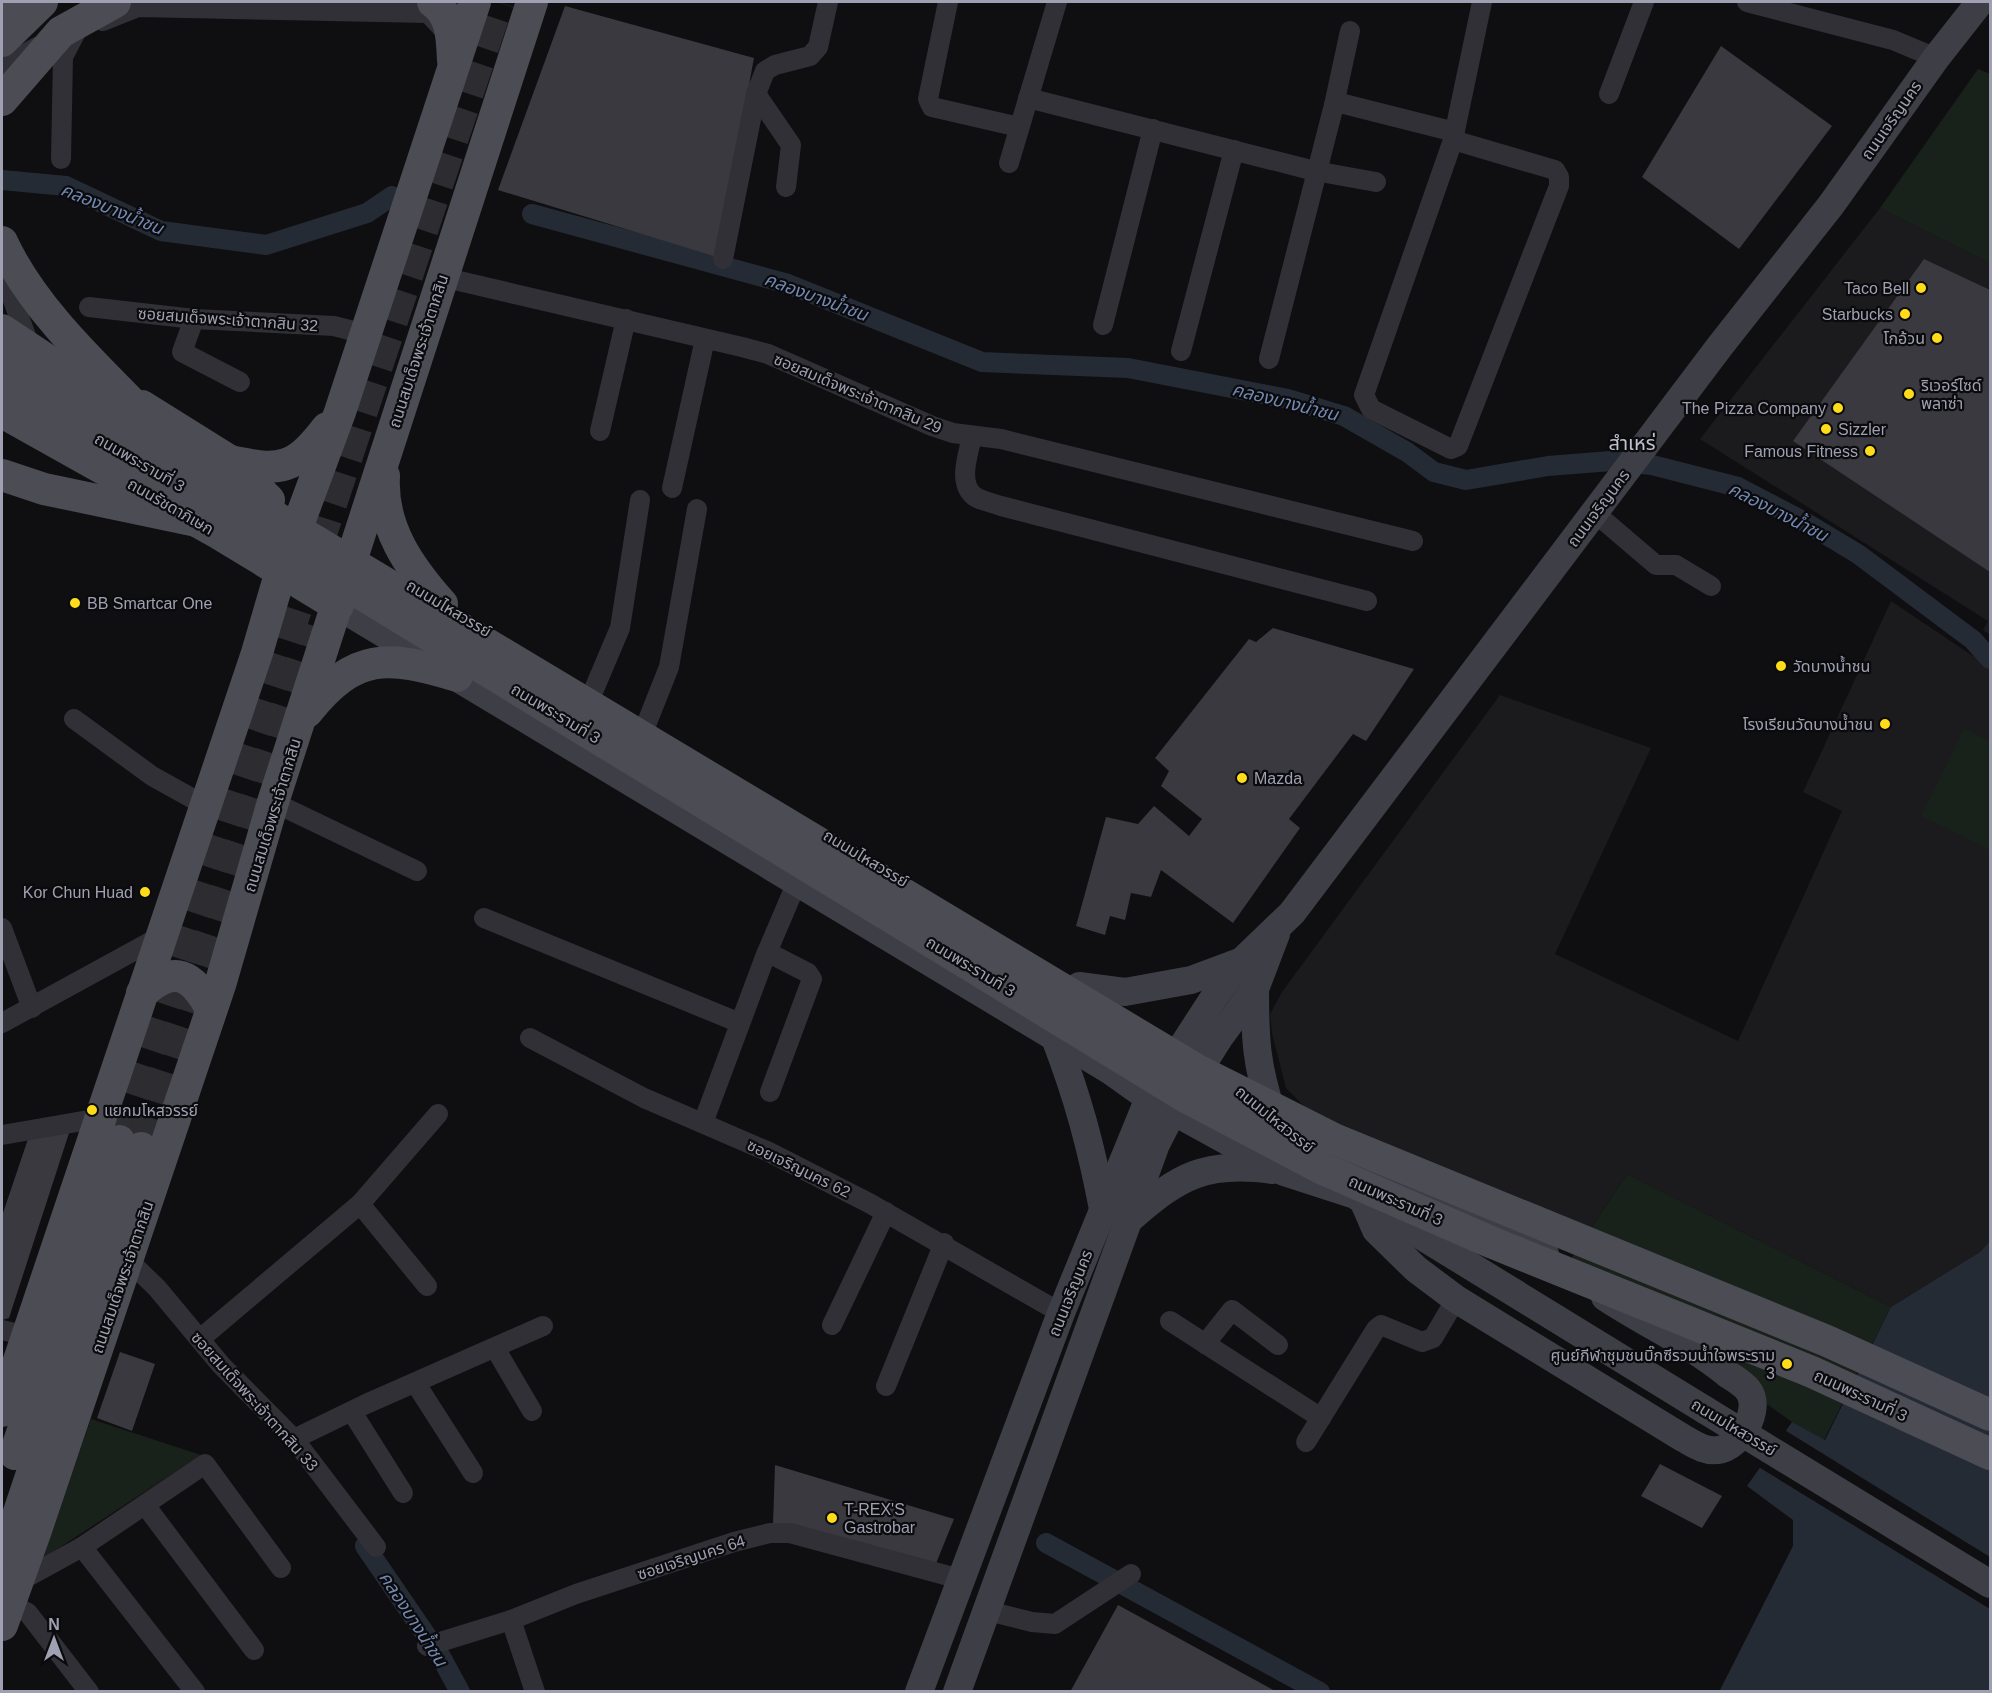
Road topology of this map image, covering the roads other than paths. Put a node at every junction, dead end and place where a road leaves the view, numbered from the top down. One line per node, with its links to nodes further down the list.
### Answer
1 (42, 2): 14 (main road, bridge)
2 (115, 2): 25 (main road, bridge)
3 (433, 2): 17 (main road)
4 (475, 2): 17 (main road)
5 (532, 2): 39 (main road, ถนนสมเด็จพระเจ้าตากสิน)
6 (828, 2): 22 (street)
7 (948, 2): 27 (street)
8 (1058, 2): 24 (street)
9 (1482, 2): 29 (street)
10 (1644, 2): 23 (street)
11 (1748, 2): 19 (street)
12 (1980, 2): 19 (main road, ถนนเจริญนคร)
13 (78, 16): 16 (street); 17 (street); 21 (main road); 31 (street)
14 (5, 21): 16 (street); 18 (street)
15 (1350, 31): 26 (street)
16 (37, 47): 20 (street)
17 (453, 53): 45 (main road)
18 (2, 54)
19 (1936, 58): 66 (main road, ถนนเจริญนคร)
20 (2, 67)
21 (2, 81)
22 (756, 94): 35 (street); 37 (street)
23 (1609, 94)
24 (1028, 98): 27 (street); 28 (street)
25 (2, 100)
26 (1334, 105): 29 (street); 33 (street)
27 (1019, 127): 32 (street)
28 (1153, 129): 30 (street); 43 (street)
29 (1454, 136): 29 (street)
30 (1234, 150): 33 (street); 48 (street)
31 (61, 159)
32 (1009, 163)
33 (1315, 171): 34 (street); 49 (street)
34 (1376, 182)
35 (786, 187)
36 (2, 242): 60 (main road, bridge)
37 (723, 259)
38 (2, 270): 47 (street)
39 (442, 277): 41 (street, ซอยสมเด็จพระเจ้าตากสิน 29); 57 (main road, ถนนสมเด็จพระเจ้าตากสิน)
40 (89, 307): 42 (street, ซอยสมเด็จพระเจ้าตากสิน 32)
41 (626, 319): 46 (street, ซอยสมเด็จพระเจ้าตากสิน 29); 55 (street)
42 (194, 320): 45 (street, ซอยสมเด็จพระเจ้าตากสิน 32); 51 (street)
43 (1103, 325)
44 (2, 330): 47 (main road)
45 (365, 334): 53 (main road)
46 (705, 339): 56 (street, ซอยสมเด็จพระเจ้าตากสิน 29); 62 (street)
47 (24, 351): 54 (main road, ถนนพระรามที่ 3, bridge); 59 (main road)
48 (1181, 351)
49 (1269, 358)
50 (2, 381): 69 (main road, ถนนพระรามที่ 3, bridge)
51 (240, 382)
52 (2, 412): 58 (main road, ถนนรัชดาภิเษก)
53 (340, 412): 59 (main road); 67 (main road)
54 (120, 416): 58 (main road); 60 (main road, ถนนพระรามที่ 3, bridge); 63 (main road)
55 (600, 431)
56 (972, 436): 70 (street, ซอยสมเด็จพระเจ้าตากสิน 29); 74 (street)
57 (385, 454): 71 (main road, ถนนสมเด็จพระเจ้าตากสิน); 75 (main road)
58 (89, 460): 68 (main road, ถนนรัชดาภิเษก)
59 (230, 461): 63 (main road)
60 (195, 468): 136 (main road, ถนนพระรามที่ 3, bridge)
61 (2, 475): 69 (main road, bridge)
62 (672, 488)
63 (269, 500): 67 (main road)
64 (640, 500): 79 (street)
65 (697, 508): 82 (street)
66 (1599, 508): 73 (street); 88 (main road, ถนนเจริญนคร)
67 (299, 519): 71 (main road); 72 (main road)
68 (218, 533): 72 (main road, ถนนรัชดาภิเษก); 77 (main road)
69 (268, 537): 140 (main road, ถนนพระรามที่ 3, bridge)
70 (1413, 541)
71 (355, 551): 75 (main road, ถนนมไหสวรรย์); 76 (main road, ถนนสมเด็จพระเจ้าตากสิน)
72 (281, 571): 76 (main road, ถนนรัชดาภิเษก); 77 (main road)
73 (1711, 586)
74 (1367, 601)
75 (441, 604): 79 (main road, ถนนมไหสวรรย์)
76 (338, 606): 78 (main road, ถนนมไหสวรรย์); 81 (main road, ถนนสมเด็จพระเจ้าตากสิน)
77 (257, 653): 84 (main road)
78 (457, 676): 81 (main road); 86 (main road, ถนนมไหสวรรย์)
79 (592, 694): 82 (main road, ถนนมไหสวรรย์)
80 (74, 719): 84 (street)
81 (302, 719): 83 (main road, ถนนสมเด็จพระเจ้าตากสิน)
82 (646, 725): 93 (main road, ถนนมไหสวรรย์)
83 (273, 802): 85 (street); 97 (main road, ถนนสมเด็จพระเจ้าตากสิน)
84 (206, 806): 90 (main road)
85 (417, 871)
86 (797, 882): 91 (street); 101 (main road, ถนนมไหสวรรย์)
87 (484, 918): 99 (street)
88 (1279, 926): 92 (main road, ถนนเจริญนคร); 94 (main road, ถนนเจริญนคร)
89 (2, 928): 96 (street)
90 (161, 936): 95 (main road); 96 (street)
91 (767, 952): 99 (street); 104 (street)
92 (1242, 961): 93 (main road); 102 (main road, ถนนเจริญนคร)
93 (1079, 986): 102 (main road, ถนนมไหสวรรย์)
94 (1255, 989): 103 (main road, ถนนเจริญนคร); 106 (main road)
95 (142, 993): 97 (main road); 108 (main road)
96 (32, 1008): 98 (street)
97 (212, 1009): 119 (main road, ถนนสมเด็จพระเจ้าตากสิน)
98 (2, 1023)
99 (740, 1023): 109 (street)
100 (530, 1038): 109 (street, ซอยเจริญนคร 62)
101 (1055, 1038): 105 (main road, ถนนมไหสวรรย์); 115 (main road)
102 (1180, 1047): 103 (main road, ถนนมไหสวรรย์); 105 (main road, ถนนเจริญนคร)
103 (1203, 1064): 105 (main road, ถนนเจริญนคร); 106 (main road, ถนนมไหสวรรย์)
104 (770, 1092)
105 (1161, 1104): 112 (main road, ถนนมไหสวรรย์); 115 (main road, ถนนเจริญนคร); 117 (main road, ถนนเจริญนคร)
106 (1272, 1113): 111 (main road, ถนนมไหสวรรย์)
107 (438, 1114): 114 (street)
108 (100, 1118): 110 (street); 126 (main road)
109 (703, 1123): 116 (street, ซอยเจริญนคร 62)
110 (2, 1135)
111 (1313, 1148): 113 (main road, ถนนมไหสวรรย์); 121 (main road)
112 (1284, 1172): 113 (main road, ถนนมไหสวรรย์); 117 (main road)
113 (1359, 1197): 121 (main road); 150 (main road, ถนนมไหสวรรย์, bridge)
114 (360, 1204): 120 (street); 127 (street)
115 (1103, 1209): 122 (main road, ถนนเจริญนคร)
116 (886, 1212): 118 (street, ซอยเจริญนคร 62); 124 (street)
117 (1130, 1219): 152 (main road, ถนนเจริญนคร)
118 (944, 1244): 122 (street, ซอยเจริญนคร 62); 132 (street)
119 (128, 1260): 127 (street, ซอยสมเด็จพระเจ้าตากสิน 33); 151 (main road, ถนนสมเด็จพระเจ้าตากสิน)
120 (427, 1286)
121 (1456, 1299): 137 (street)
122 (1061, 1313): 149 (main road, ถนนเจริญนคร)
123 (1170, 1321): 128 (street)
124 (832, 1325)
125 (543, 1326): 130 (street)
126 (14, 1333): 133 (main road)
127 (200, 1339): 138 (street, ซอยสมเด็จพระเจ้าตากสิน 33)
128 (1205, 1344): 129 (street); 137 (street)
129 (1278, 1345)
130 (495, 1348): 131 (street); 134 (street)
131 (416, 1384): 135 (street); 141 (street)
132 (886, 1386)
133 (2, 1411)
134 (532, 1411)
135 (351, 1412): 138 (street); 142 (street)
136 (1990, 1415)
137 (1321, 1418): 139 (street)
138 (294, 1439): 146 (street, ซอยสมเด็จพระเจ้าตากสิน 33)
139 (1306, 1442)
140 (1990, 1454)
141 (473, 1473)
142 (403, 1493)
143 (2, 1494): 151 (main road, ถนนสมเด็จพระเจ้าตากสิน)
144 (146, 1505): 145 (street); 147 (street); 155 (street)
145 (82, 1547): 151 (street); 157 (street)
146 (376, 1547)
147 (281, 1568)
148 (1131, 1574): 152 (street)
149 (960, 1579): 153 (street, ซอยเจริญนคร 64); 159 (main road, ถนนเจริญนคร)
150 (1990, 1584)
151 (8, 1592): 156 (street)
152 (988, 1611): 160 (main road, ถนนเจริญนคร)
153 (511, 1620): 154 (street, ซอยเจริญนคร 64); 158 (street)
154 (432, 1643)
155 (254, 1650)
156 (89, 1692)
157 (195, 1692)
158 (535, 1692)
159 (919, 1692)
160 (957, 1692)

